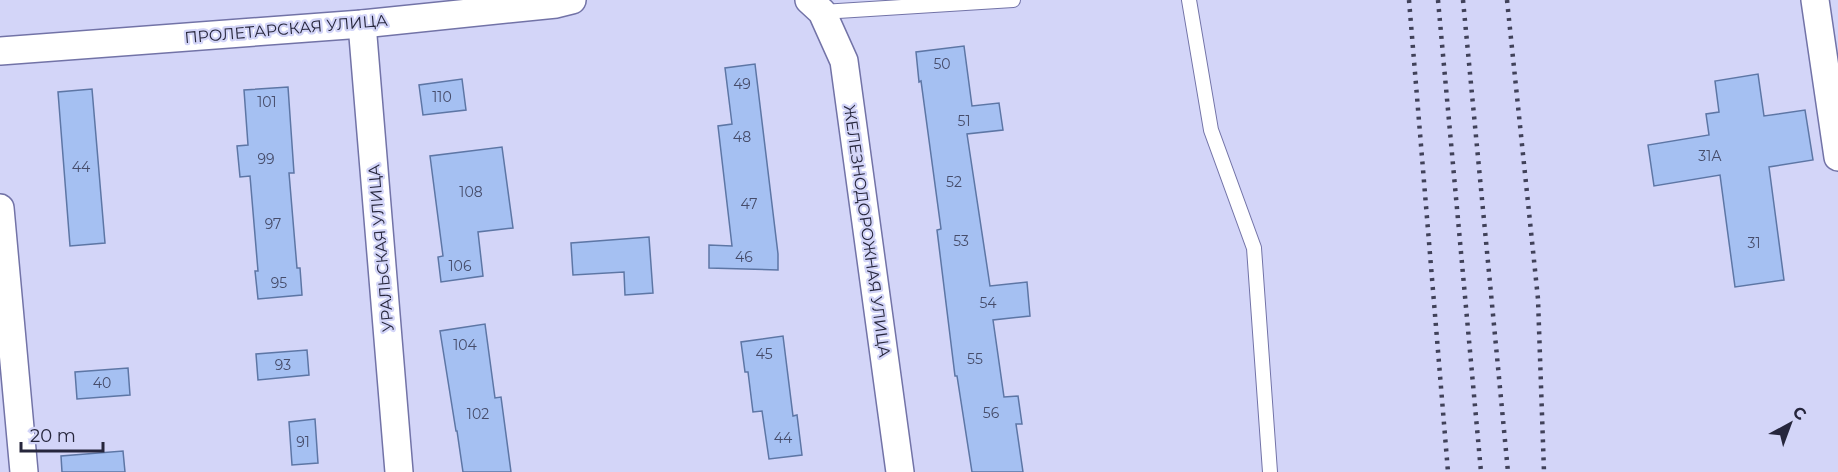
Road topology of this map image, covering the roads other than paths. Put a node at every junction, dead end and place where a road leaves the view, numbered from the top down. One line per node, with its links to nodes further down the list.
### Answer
1 (572, 0): 6 (street, ПРОЛЕТАРСКАЯ УЛИЦА)
2 (1013, 0): 5 (lane)
3 (1189, 0): 13 (lane)
4 (1815, 0): 8 (street)
5 (816, 6): 12 (street, ЖЕЛЕЗНОДОРОЖНАЯ УЛИЦА)
6 (362, 24): 7 (street, ПРОЛЕТАРСКАЯ УЛИЦА); 11 (street, УРАЛЬСКАЯ УЛИЦА)
7 (0, 51)
8 (1838, 157)
9 (0, 208): 10 (street)
10 (24, 472)
11 (399, 472)
12 (900, 472)
13 (1270, 472)

